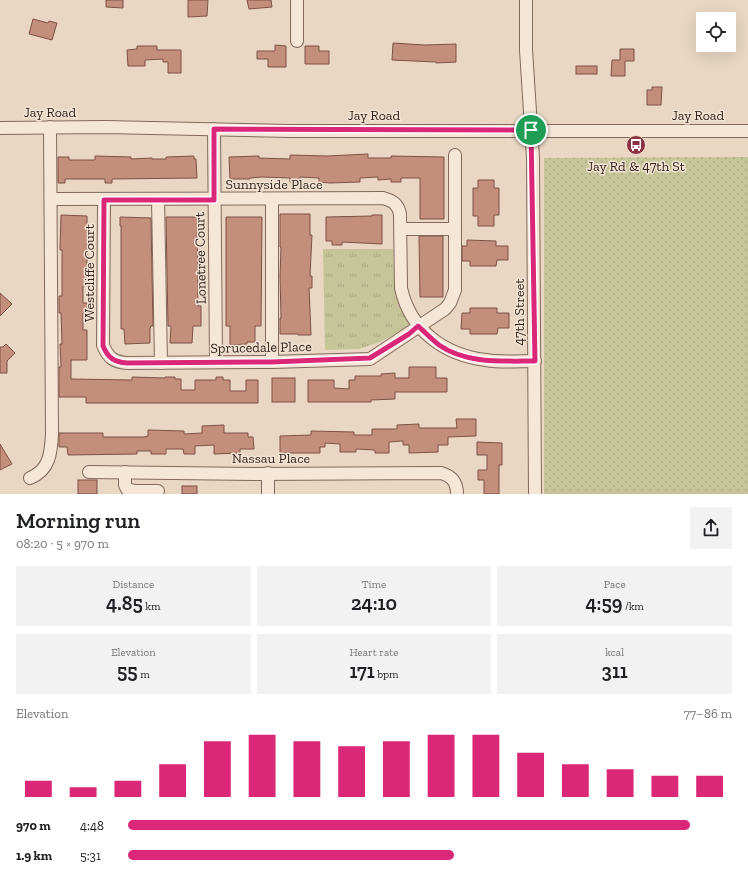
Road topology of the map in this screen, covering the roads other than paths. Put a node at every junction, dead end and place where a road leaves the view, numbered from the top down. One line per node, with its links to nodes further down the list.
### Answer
1 (297, 0): 3 (street)
2 (526, 0): 7 (street, 47th Street)
3 (297, 41)
4 (50, 127): 5 (street, Jay Road); 6 (street, Jay Road); 27 (street)
5 (0, 128)
6 (214, 129): 7 (street, Jay Road); 14 (street, Lonetree Court)
7 (531, 130): 8 (street, Jay Road); 19 (street, 47th Street)
8 (748, 130)
9 (455, 155): 16 (street, Sprucedale Place)
10 (158, 199): 13 (street, Sunnyside Place); 14 (street, Sunnyside Place); 22 (street)
11 (272, 199): 14 (street, Sunnyside Place); 15 (street, Sunnyside Place); 21 (street)
12 (56, 200): 13 (street, Sunnyside Place)
13 (104, 200): 18 (street, Westcliffe Court)
14 (214, 200): 20 (street, Lonetree Court)
15 (401, 229): 16 (street); 17 (street)
16 (455, 229): 17 (street, Sprucedale Place)
17 (418, 326): 19 (street); 21 (street, Sprucedale Place)
18 (103, 346): 22 (street, Sprucedale Place)
19 (535, 361): 31 (street, 47th Street)
20 (216, 362): 21 (street, Sprucedale Place); 22 (street, Sprucedale Place)
21 (272, 362)
22 (160, 363)
23 (88, 472): 24 (street, Nassau Place)
24 (126, 472): 25 (street, Nassau Place); 28 (street)
25 (158, 472): 26 (street, Nassau Place); 28 (street)
26 (268, 473): 29 (street); 30 (street, Nassau Place)
27 (30, 478)
28 (158, 492)
29 (268, 494)
30 (457, 494)
31 (535, 494)

